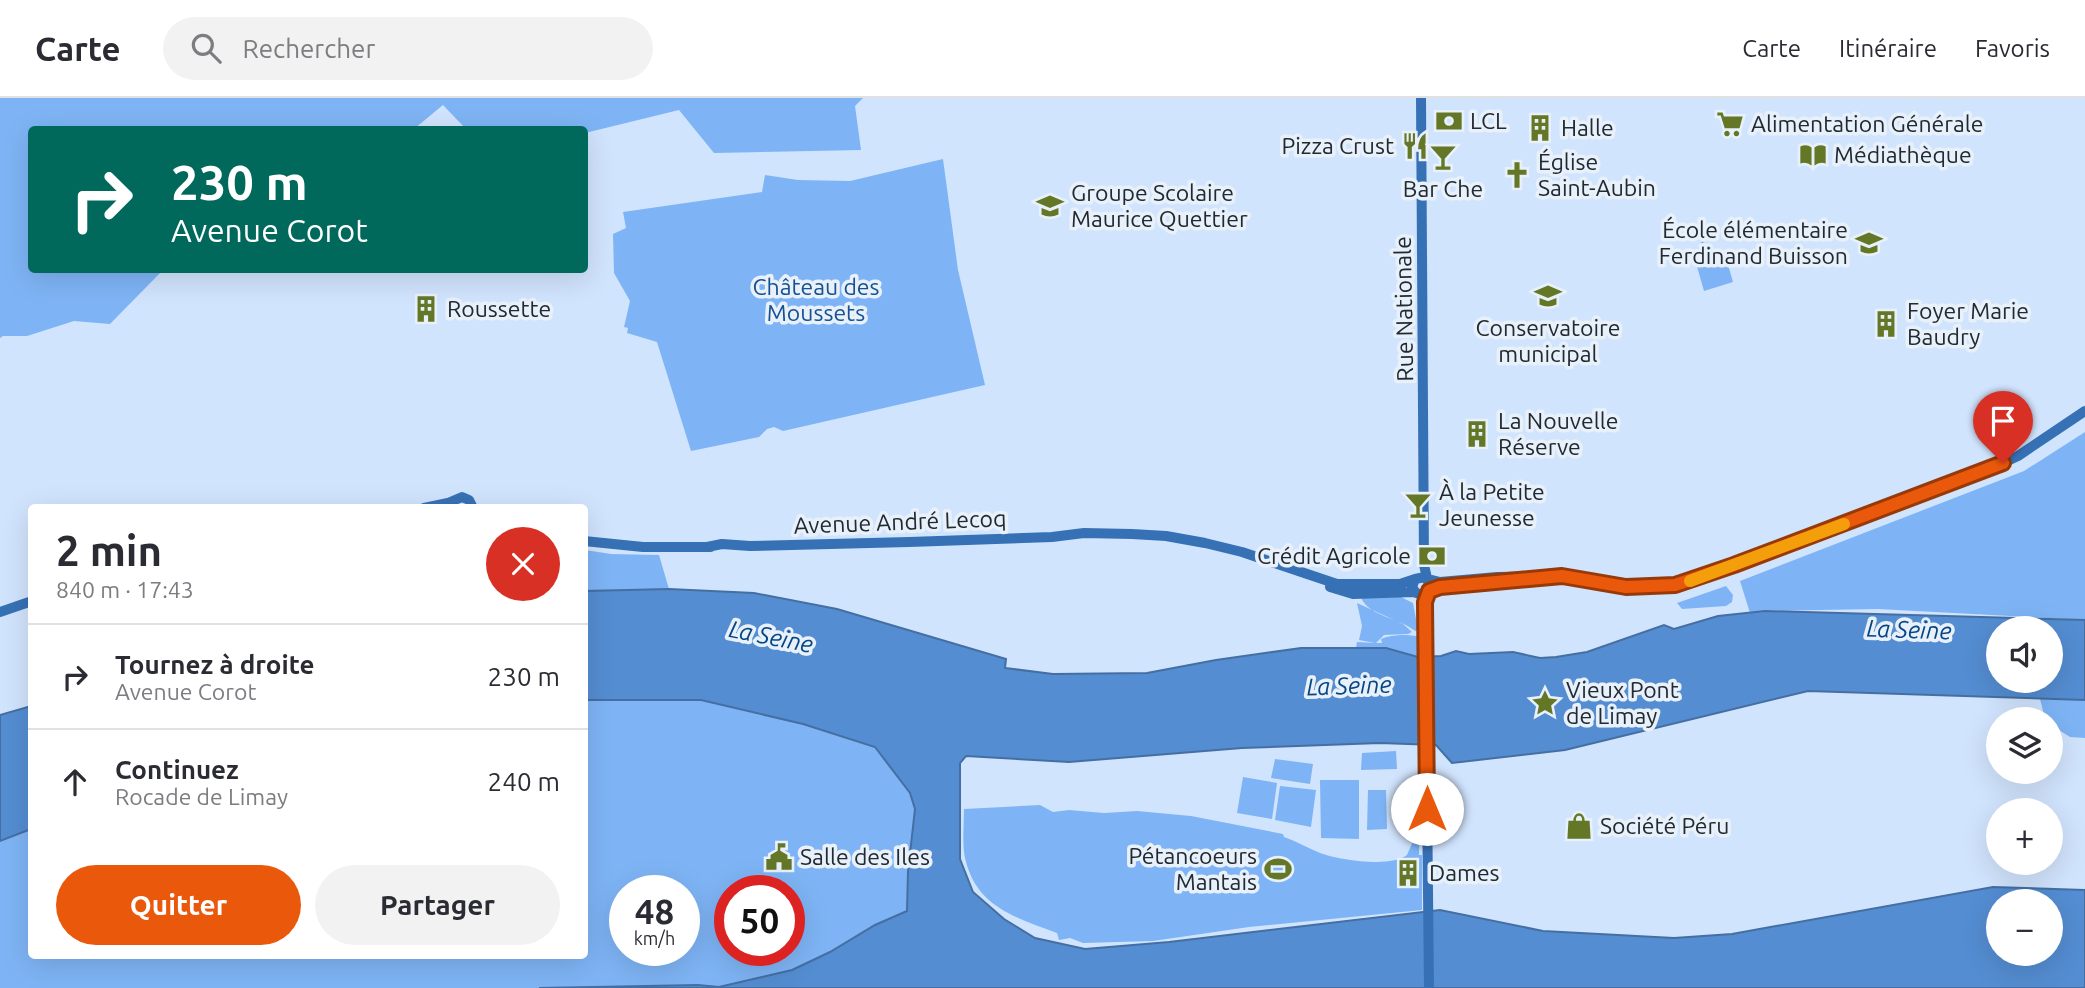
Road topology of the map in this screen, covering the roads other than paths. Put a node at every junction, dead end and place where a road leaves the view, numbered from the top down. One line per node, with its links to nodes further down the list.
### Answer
1 (1421, 98): 5 (main road, Rue Nationale)
2 (2085, 411): 8 (main road)
3 (454, 503): 4 (main road)
4 (472, 504)
5 (1423, 520): 9 (main road, Rue Nationale); 10 (main road, Rue Nationale)
6 (588, 541): 7 (main road, Avenue André Lecoq)
7 (1311, 577): 9 (main road, Avenue André Lecoq); 12 (main road, Avenue André Lecoq)
8 (1530, 578): 10 (main road); 11 (main road)
9 (1415, 579): 10 (main road); 12 (main road)
10 (1428, 579): 11 (main road)
11 (1429, 592): 12 (main road); 15 (main road)
12 (1415, 593): 15 (main road)
13 (28, 602): 14 (main road)
14 (0, 612)
15 (1426, 652): 16 (main road)
16 (1429, 988)

